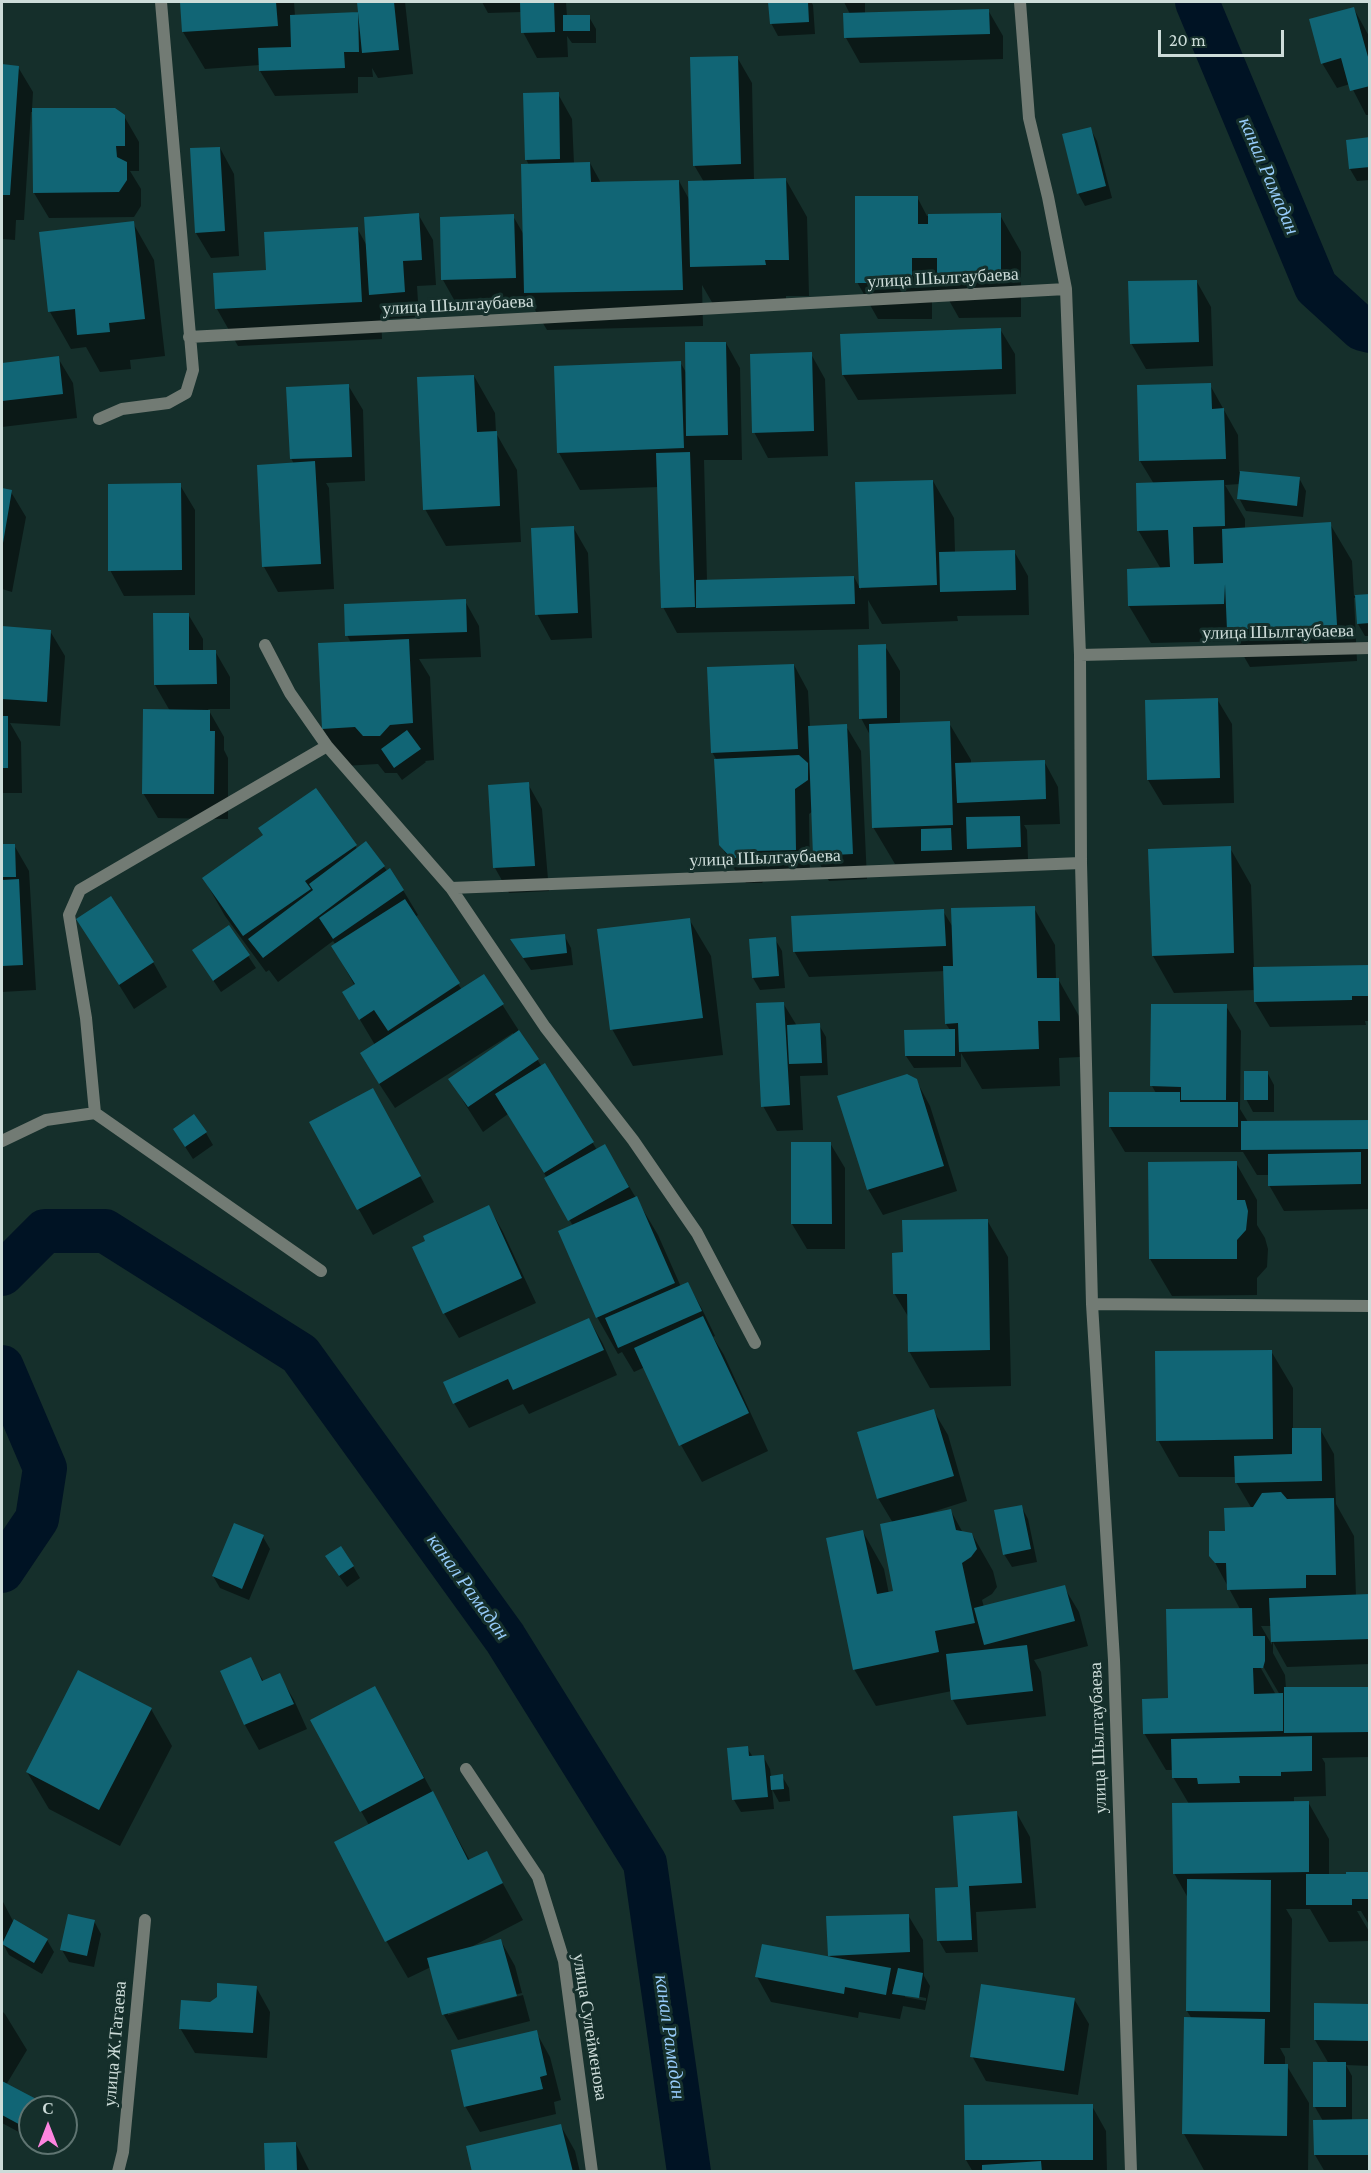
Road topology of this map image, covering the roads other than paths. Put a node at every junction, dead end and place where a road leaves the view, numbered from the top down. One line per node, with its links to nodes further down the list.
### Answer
1 (161, 2): 4 (street)
2 (1020, 2): 3 (street, улица Шылгаубаева)
3 (1066, 289): 4 (street, улица Шылгаубаева); 8 (street, улица Шылгаубаева)
4 (189, 338): 5 (street)
5 (99, 419)
6 (265, 645): 9 (street)
7 (1370, 648): 8 (street, улица Шылгаубаева)
8 (1080, 655): 10 (street, улица Шылгаубаева)
9 (327, 746): 11 (street); 12 (street)
10 (1081, 863): 11 (street, улица Шылгаубаева); 15 (street, улица Шылгаубаева)
11 (451, 888): 17 (street)
12 (94, 1113): 13 (street); 14 (street)
13 (2, 1141)
14 (321, 1271)
15 (1092, 1304): 16 (street); 22 (street, улица Шылгаубаева)
16 (1370, 1306)
17 (755, 1343)
18 (466, 1769): 21 (street, улица Сулейменова)
19 (145, 1920): 20 (street, улица Ж.Тагаева)
20 (118, 2172)
21 (592, 2172)
22 (1131, 2172)

